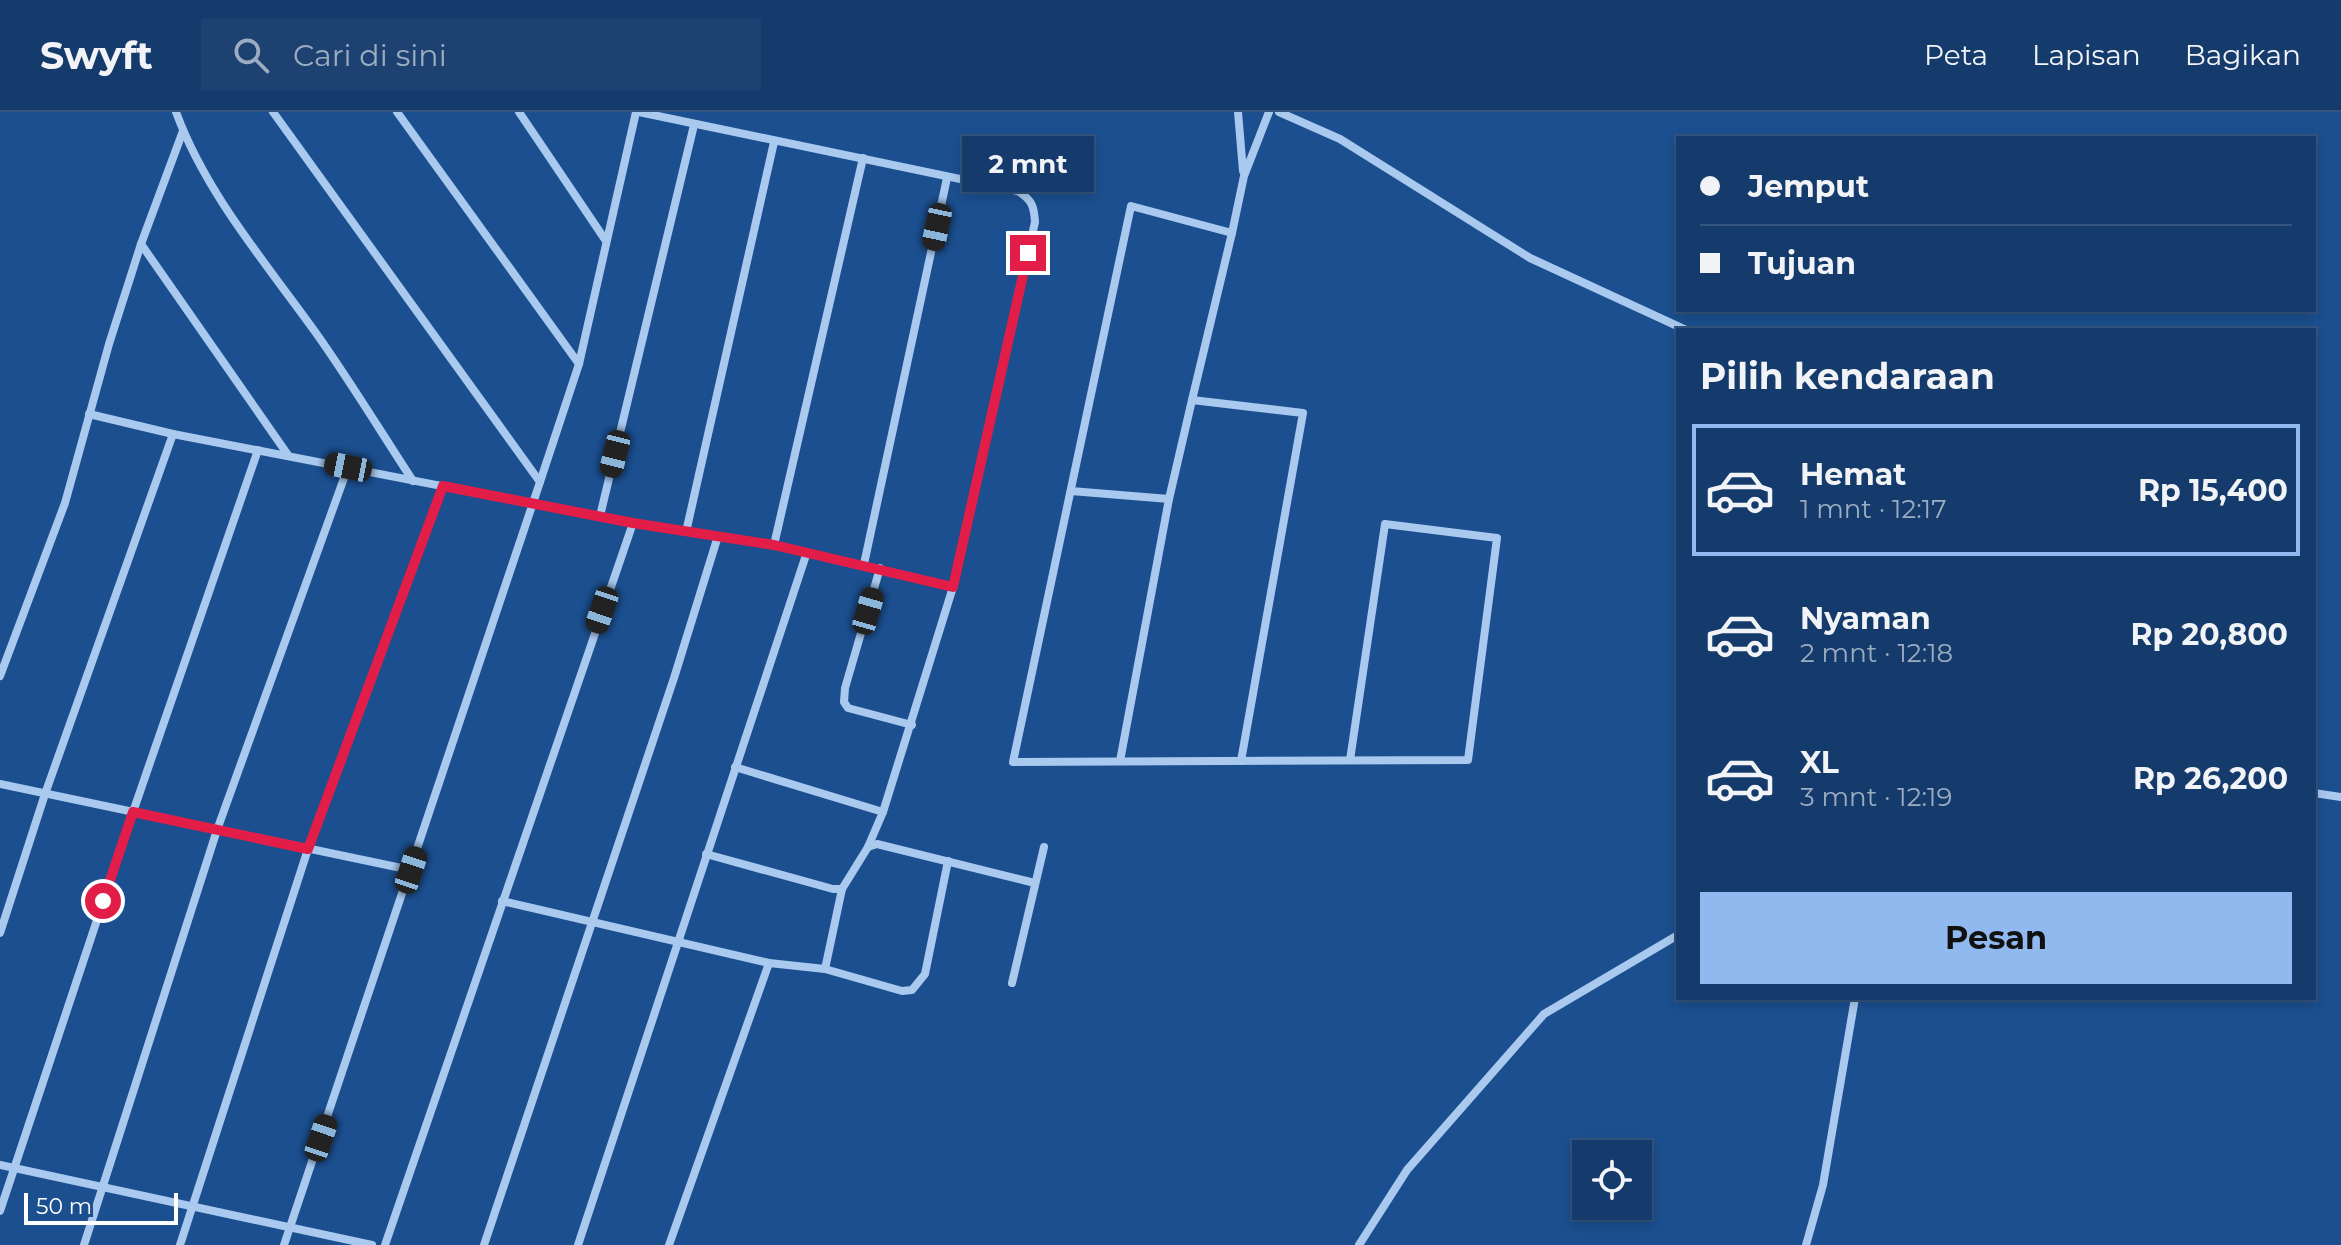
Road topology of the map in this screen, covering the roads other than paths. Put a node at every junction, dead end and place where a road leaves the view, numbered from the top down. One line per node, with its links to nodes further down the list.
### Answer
1 (176, 112): 10 (street)
2 (273, 112): 27 (street)
3 (397, 112): 19 (street)
4 (519, 112): 16 (street)
5 (638, 112): 9 (street); 16 (street)
6 (1238, 112): 13 (street)
7 (1269, 112): 13 (street)
8 (1279, 112): 18 (street)
9 (694, 125): 11 (street); 32 (street)
10 (183, 131): 17 (street); 26 (street)
11 (774, 142): 12 (street); 34 (street)
12 (863, 158): 14 (street); 36 (street)
13 (1244, 176): 15 (street)
14 (947, 178): 38 (street); 40 (street)
15 (1232, 233): 20 (street); 29 (street)
16 (606, 241): 19 (street)
17 (141, 244): 21 (street); 24 (street)
18 (1682, 328)
19 (579, 364): 27 (street)
20 (1192, 400): 30 (street); 45 (street)
21 (89, 414): 22 (street); 41 (street)
22 (173, 434): 23 (street); 49 (street)
23 (258, 450): 24 (street); 51 (street)
24 (288, 455): 25 (street)
25 (348, 467): 26 (street); 53 (street)
26 (413, 481): 28 (street)
27 (540, 482): 31 (street)
28 (443, 486): 31 (street); 56 (street)
29 (1071, 491): 30 (street); 44 (street)
30 (1169, 499): 44 (street)
31 (533, 503): 32 (street); 59 (street)
32 (600, 516): 33 (street)
33 (633, 523): 34 (street); 62 (street)
34 (686, 532): 35 (street)
35 (718, 536): 36 (street); 63 (street)
36 (774, 545): 37 (street)
37 (807, 552): 38 (street); 46 (street)
38 (864, 564): 39 (street)
39 (880, 568): 40 (street); 42 (street)
40 (953, 587): 42 (street)
41 (0, 676)
42 (912, 725): 52 (street)
43 (1350, 760): 43 (street); 45 (street)
44 (1120, 761): 45 (street)
45 (1241, 761)
46 (735, 767): 52 (street); 57 (street)
47 (0, 784): 49 (street)
48 (2316, 793): 50 (street)
49 (45, 794): 51 (street); 64 (street)
50 (2341, 797)
51 (133, 812): 53 (street); 72 (street)
52 (883, 812): 54 (street)
53 (217, 830): 56 (street); 73 (street)
54 (868, 847): 58 (street); 61 (street)
55 (1044, 847): 60 (street)
56 (308, 849): 59 (street); 74 (street)
57 (706, 854): 61 (street); 66 (street)
58 (948, 861): 60 (street); 68 (street)
59 (411, 870): 76 (street)
60 (1035, 883): 69 (street)
61 (842, 889): 68 (street)
62 (502, 901): 63 (street); 81 (street)
63 (592, 923): 66 (street); 82 (street)
64 (0, 933)
65 (1676, 936): 85 (street)
66 (677, 943): 67 (street); 83 (street)
67 (769, 963): 68 (street); 84 (street)
68 (825, 969)
69 (1012, 983)
70 (1855, 1000): 86 (street)
71 (0, 1165): 72 (street)
72 (14, 1168): 73 (street); 75 (street)
73 (103, 1187): 74 (street); 77 (street)
74 (193, 1206): 76 (street); 78 (street)
75 (0, 1211)
76 (290, 1227): 79 (street); 80 (street)
77 (84, 1245)
78 (180, 1245)
79 (284, 1245)
80 (372, 1245)
81 (385, 1245)
82 (484, 1245)
83 (578, 1245)
84 (669, 1245)
85 (1359, 1245)
86 (1806, 1245)

